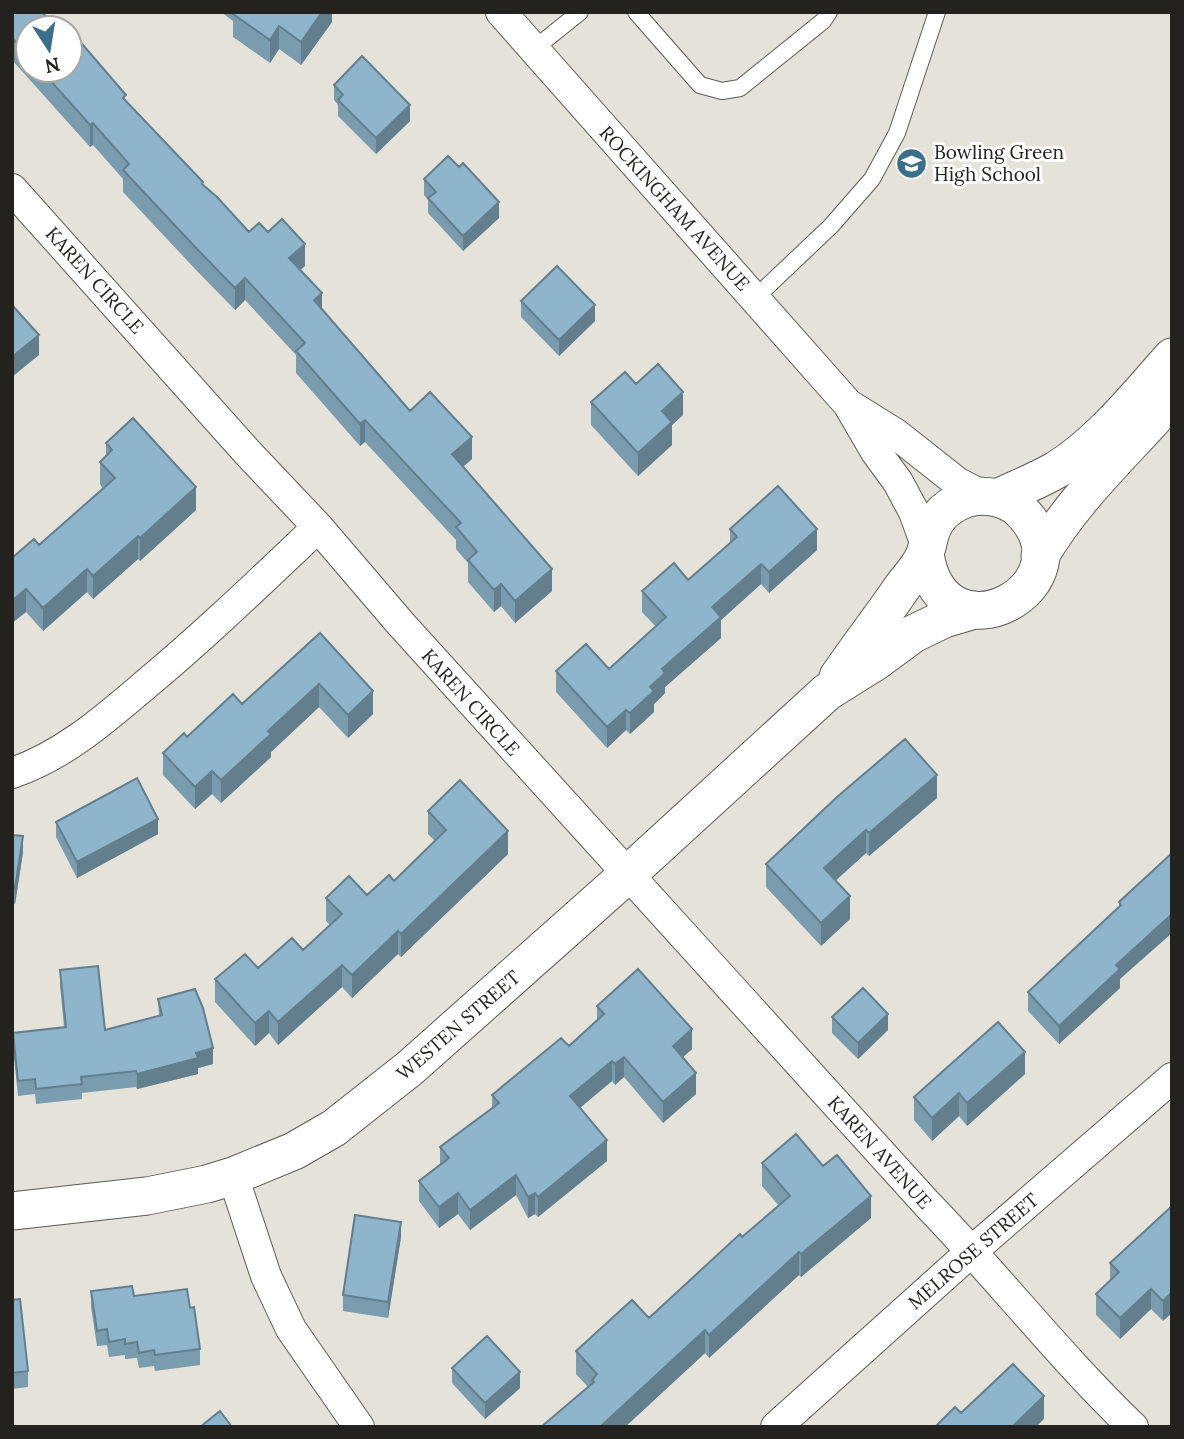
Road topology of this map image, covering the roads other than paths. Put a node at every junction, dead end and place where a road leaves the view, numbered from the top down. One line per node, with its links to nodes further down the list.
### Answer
1 (502, 12): 6 (street, ROCKINGHAM AVENUE)
2 (580, 12): 6 (lane)
3 (636, 12): 4 (lane)
4 (830, 12)
5 (937, 12): 8 (lane)
6 (534, 49): 8 (street, ROCKINGHAM AVENUE)
7 (12, 189): 13 (street, KAREN CIRCLE)
8 (755, 298): 11 (street, ROCKINGHAM AVENUE)
9 (1172, 357): 12 (street)
10 (1172, 398): 15 (street)
11 (848, 404): 12 (street, ROCKINGHAM AVENUE); 14 (street, ROCKINGHAM AVENUE)
12 (991, 497): 14 (street); 15 (street)
13 (318, 527): 18 (street); 19 (street, KAREN CIRCLE)
14 (925, 550): 16 (street); 17 (street, WESTEN STREET)
15 (1040, 556): 16 (street)
16 (974, 610): 17 (street, WESTEN STREET)
17 (827, 692): 19 (street, WESTEN STREET)
18 (12, 773)
19 (627, 875): 21 (street, WESTEN STREET); 23 (street, KAREN AVENUE)
20 (1172, 1078): 23 (street, MELROSE STREET)
21 (233, 1176): 22 (street, WESTEN STREET); 24 (street)
22 (12, 1211)
23 (972, 1251): 25 (street, MELROSE STREET); 26 (street, KAREN AVENUE)
24 (359, 1427)
25 (776, 1427)
26 (1133, 1427)

